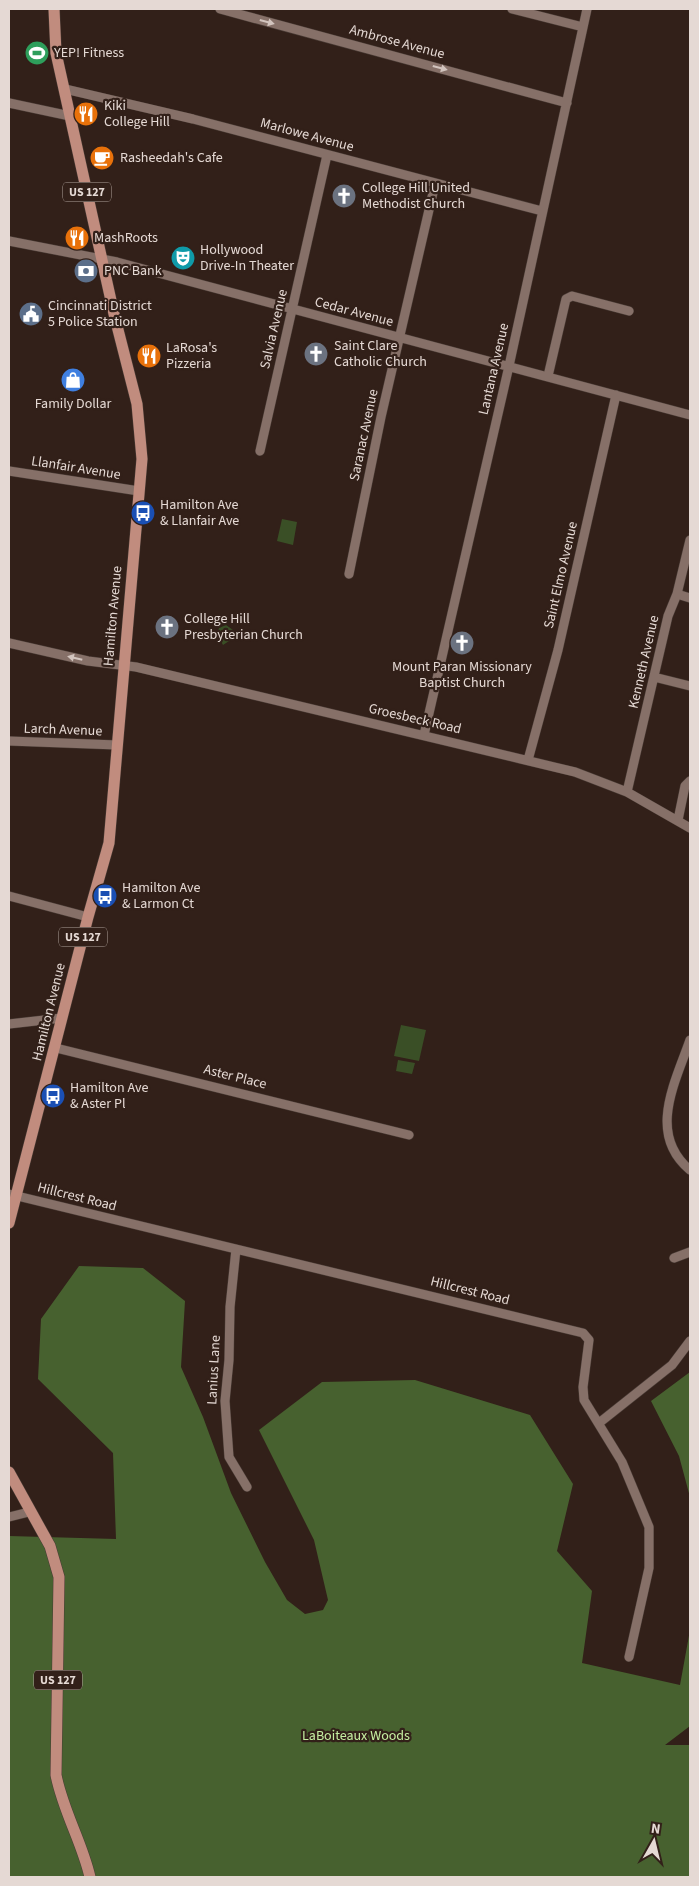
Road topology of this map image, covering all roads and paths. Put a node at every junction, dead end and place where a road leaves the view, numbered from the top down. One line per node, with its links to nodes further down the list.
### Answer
1 (54, 9): 6 (main road, Hamilton Avenue / US 127)
2 (220, 9): 8 (street, Ambrose Avenue, one-way to 8)
3 (512, 9): 5 (street)
4 (587, 9): 5 (street, Lantana Avenue)
5 (583, 27): 8 (street, Lantana Avenue)
6 (65, 89): 9 (main road, Hamilton Avenue / US 127); 10 (street, Marlowe Avenue)
7 (9, 103): 9 (street)
8 (568, 103): 12 (street, Lantana Avenue)
9 (70, 116): 14 (main road, Hamilton Avenue / US 127)
10 (327, 155): 11 (street, Marlowe Avenue); 15 (street, Salvia Avenue)
11 (434, 184): 12 (street, Marlowe Avenue); 17 (street, Saranac Avenue)
12 (542, 210): 18 (street, Lantana Avenue)
13 (9, 241): 14 (street, Cedar Avenue)
14 (103, 260): 15 (street, Cedar Avenue); 24 (main road, Hamilton Avenue / US 127)
15 (292, 310): 17 (street, Cedar Avenue); 22 (street, Salvia Avenue)
16 (629, 311): 19 (street)
17 (399, 338): 18 (street, Cedar Avenue); 26 (street, Saranac Avenue)
18 (509, 366): 19 (street, Cedar Avenue); 33 (street, Lantana Avenue)
19 (548, 376): 20 (street, Cedar Avenue)
20 (616, 395): 21 (street, Cedar Avenue); 36 (street, Saint Elmo Avenue)
21 (690, 415)
22 (260, 451)
23 (9, 471): 24 (street, Llanfair Avenue)
24 (139, 491): 30 (main road, Hamilton Avenue / US 127)
25 (690, 540): 27 (street, Kenneth Avenue)
26 (349, 574)
27 (676, 594): 28 (street); 31 (street, Kenneth Avenue)
28 (690, 598)
29 (9, 643): 30 (street, Groesbeck Road, one-way to 29)
30 (124, 666): 33 (street, Groesbeck Road); 35 (main road, Hamilton Avenue / US 127)
31 (654, 677): 32 (street); 38 (street, Kenneth Avenue)
32 (690, 686)
33 (424, 735): 36 (street, Groesbeck Road)
34 (9, 742): 35 (street, Larch Avenue)
35 (117, 745): 42 (main road, Hamilton Avenue / US 127)
36 (528, 760): 38 (street, Groesbeck Road)
37 (690, 781): 39 (street)
38 (628, 792): 39 (street, Groesbeck Road)
39 (678, 820): 40 (street, Groesbeck Road)
40 (690, 828)
41 (9, 896): 42 (street)
42 (88, 917): 43 (main road, Hamilton Avenue / US 127)
43 (62, 1018): 44 (street); 46 (main road, Hamilton Avenue / US 127)
44 (9, 1024)
45 (690, 1040): 48 (street)
46 (56, 1048): 47 (street, Aster Place); 49 (main road, Hamilton Avenue / US 127)
47 (409, 1135)
48 (690, 1170)
49 (12, 1195): 50 (main road, Hamilton Avenue / US 127); 51 (street, Hillcrest Road)
50 (9, 1223)
51 (236, 1249): 55 (street, Hillcrest Road); 57 (street, Lanius Lane)
52 (690, 1252): 53 (street)
53 (674, 1258)
54 (690, 1341): 55 (street)
55 (599, 1423): 60 (street, Hillcrest Road)
56 (9, 1472): 58 (main road, US 127)
57 (247, 1487)
58 (29, 1512): 59 (street); 61 (main road, US 127)
59 (9, 1517)
60 (629, 1657)
61 (90, 1877)

